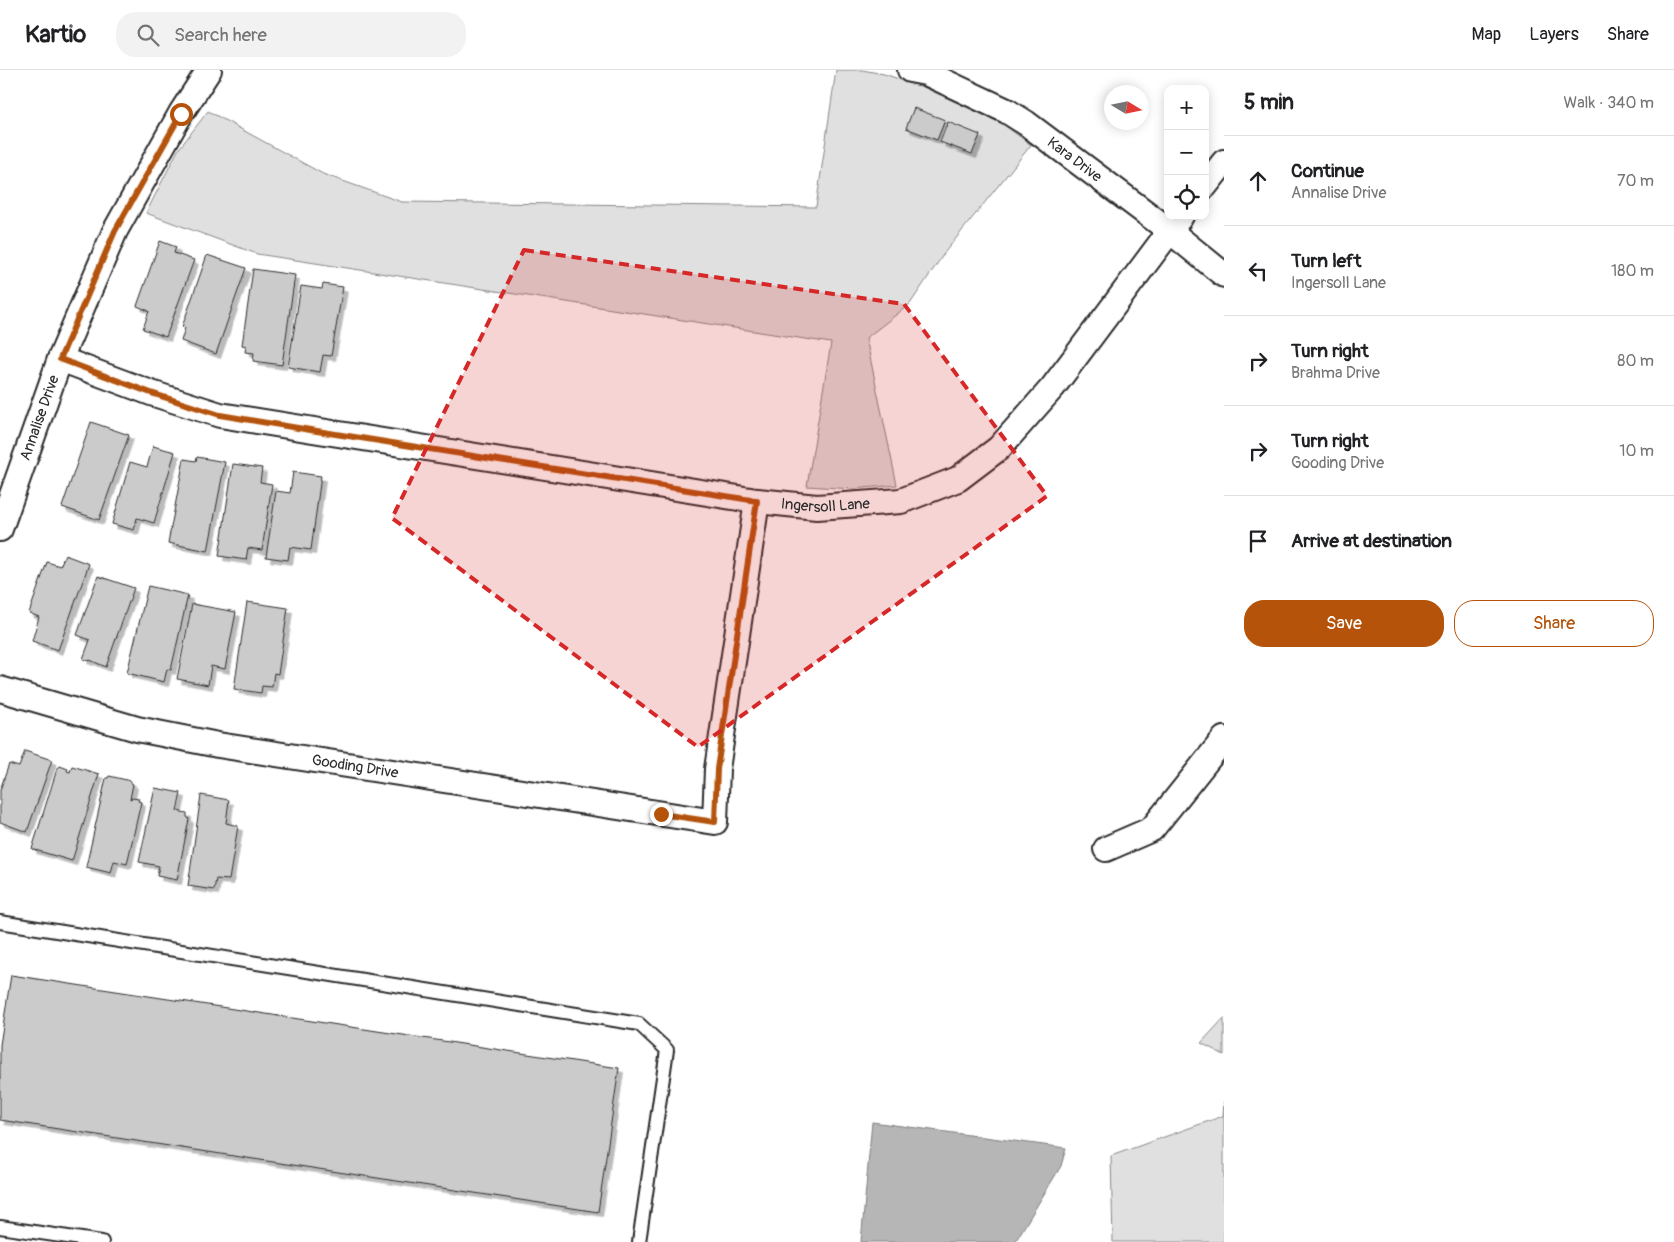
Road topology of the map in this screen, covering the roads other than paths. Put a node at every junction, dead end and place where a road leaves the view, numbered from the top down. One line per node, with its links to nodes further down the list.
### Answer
1 (209, 70): 7 (street, Annalise Drive)
2 (910, 70): 5 (street, Kara Drive)
3 (1224, 162): 4 (street)
4 (1209, 181)
5 (1176, 224): 6 (street, Kara Drive); 8 (street, Ingersoll Lane)
6 (1224, 276)
7 (60, 359): 8 (street, Ingersoll Lane); 9 (street, Annalise Drive)
8 (757, 501): 10 (street, Gooding Drive)
9 (0, 529)
10 (0, 689)
11 (1224, 739): 12 (street)
12 (1106, 848)
13 (0, 922): 16 (lane)
14 (0, 1226): 15 (lane)
15 (102, 1242)
16 (638, 1242)

